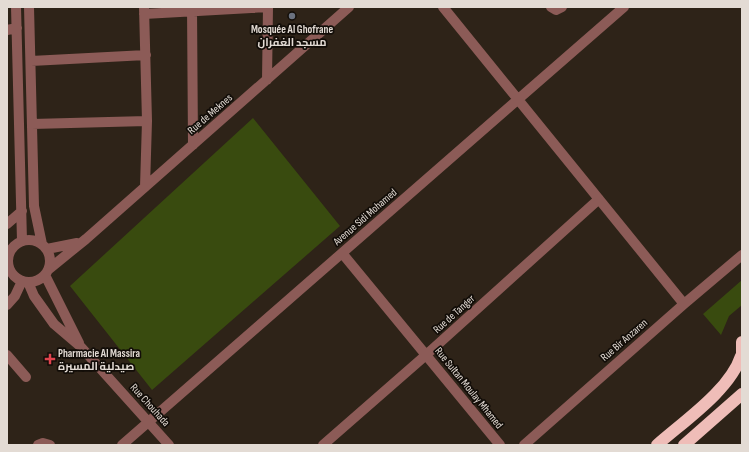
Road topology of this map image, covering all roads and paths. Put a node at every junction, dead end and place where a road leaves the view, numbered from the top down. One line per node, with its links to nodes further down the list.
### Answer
1 (16, 7): 11 (street)
2 (29, 7): 13 (street)
3 (268, 7): 9 (street); 14 (street)
4 (349, 7): 14 (street, Rue de Meknes)
5 (443, 7): 15 (street)
6 (551, 7): 7 (street)
7 (562, 7)
8 (624, 7): 15 (street, Avenue Sidi Mohamed)
9 (192, 9): 10 (street); 18 (street)
10 (144, 11): 12 (street)
11 (12, 29): 21 (street)
12 (146, 55): 13 (street); 16 (street)
13 (31, 61): 17 (street)
14 (267, 80): 18 (street, Rue de Meknes)
15 (518, 99): 20 (street); 26 (street, Avenue Sidi Mohamed)
16 (147, 121): 17 (street); 19 (street)
17 (32, 124): 25 (street)
18 (193, 145): 19 (street, Rue de Meknes)
19 (145, 187): 23 (street, Rue de Meknes)
20 (600, 199): 31 (street); 36 (street, Rue de Tanger)
21 (22, 211): 22 (street); 24 (street)
22 (7, 224)
23 (86, 239): 25 (street, Rue de Meknes); 29 (street, Rue de Meknes)
24 (15, 243): 25 (street); 28 (street)
25 (44, 246): 29 (street)
26 (342, 253): 36 (street, Rue Sultan Moulay Mhamed); 40 (street, Avenue Sidi Mohamed)
27 (742, 255): 31 (street, Rue Bir Anzaren)
28 (8, 265): 30 (street)
29 (47, 272): 30 (street); 34 (street, Rue Chouhada)
30 (25, 282): 32 (street); 34 (street, Rue Chouhada)
31 (684, 304): 47 (street, Rue Bir Anzaren)
32 (7, 305)
33 (742, 342): 37 (highway)
34 (81, 347): 40 (street, Rue Chouhada)
35 (7, 355): 38 (street)
36 (426, 355): 45 (street, Rue de Tanger); 46 (street, Rue Sultan Moulay Mhamed)
37 (742, 358): 48 (highway)
38 (26, 377)
39 (742, 394): 49 (highway)
40 (149, 421): 43 (street, Avenue Sidi Mohamed); 44 (street, Rue Chouhada)
41 (38, 445): 42 (street)
42 (50, 445)
43 (122, 445)
44 (169, 445)
45 (323, 445)
46 (500, 445)
47 (524, 445)
48 (657, 445)
49 (684, 445)

